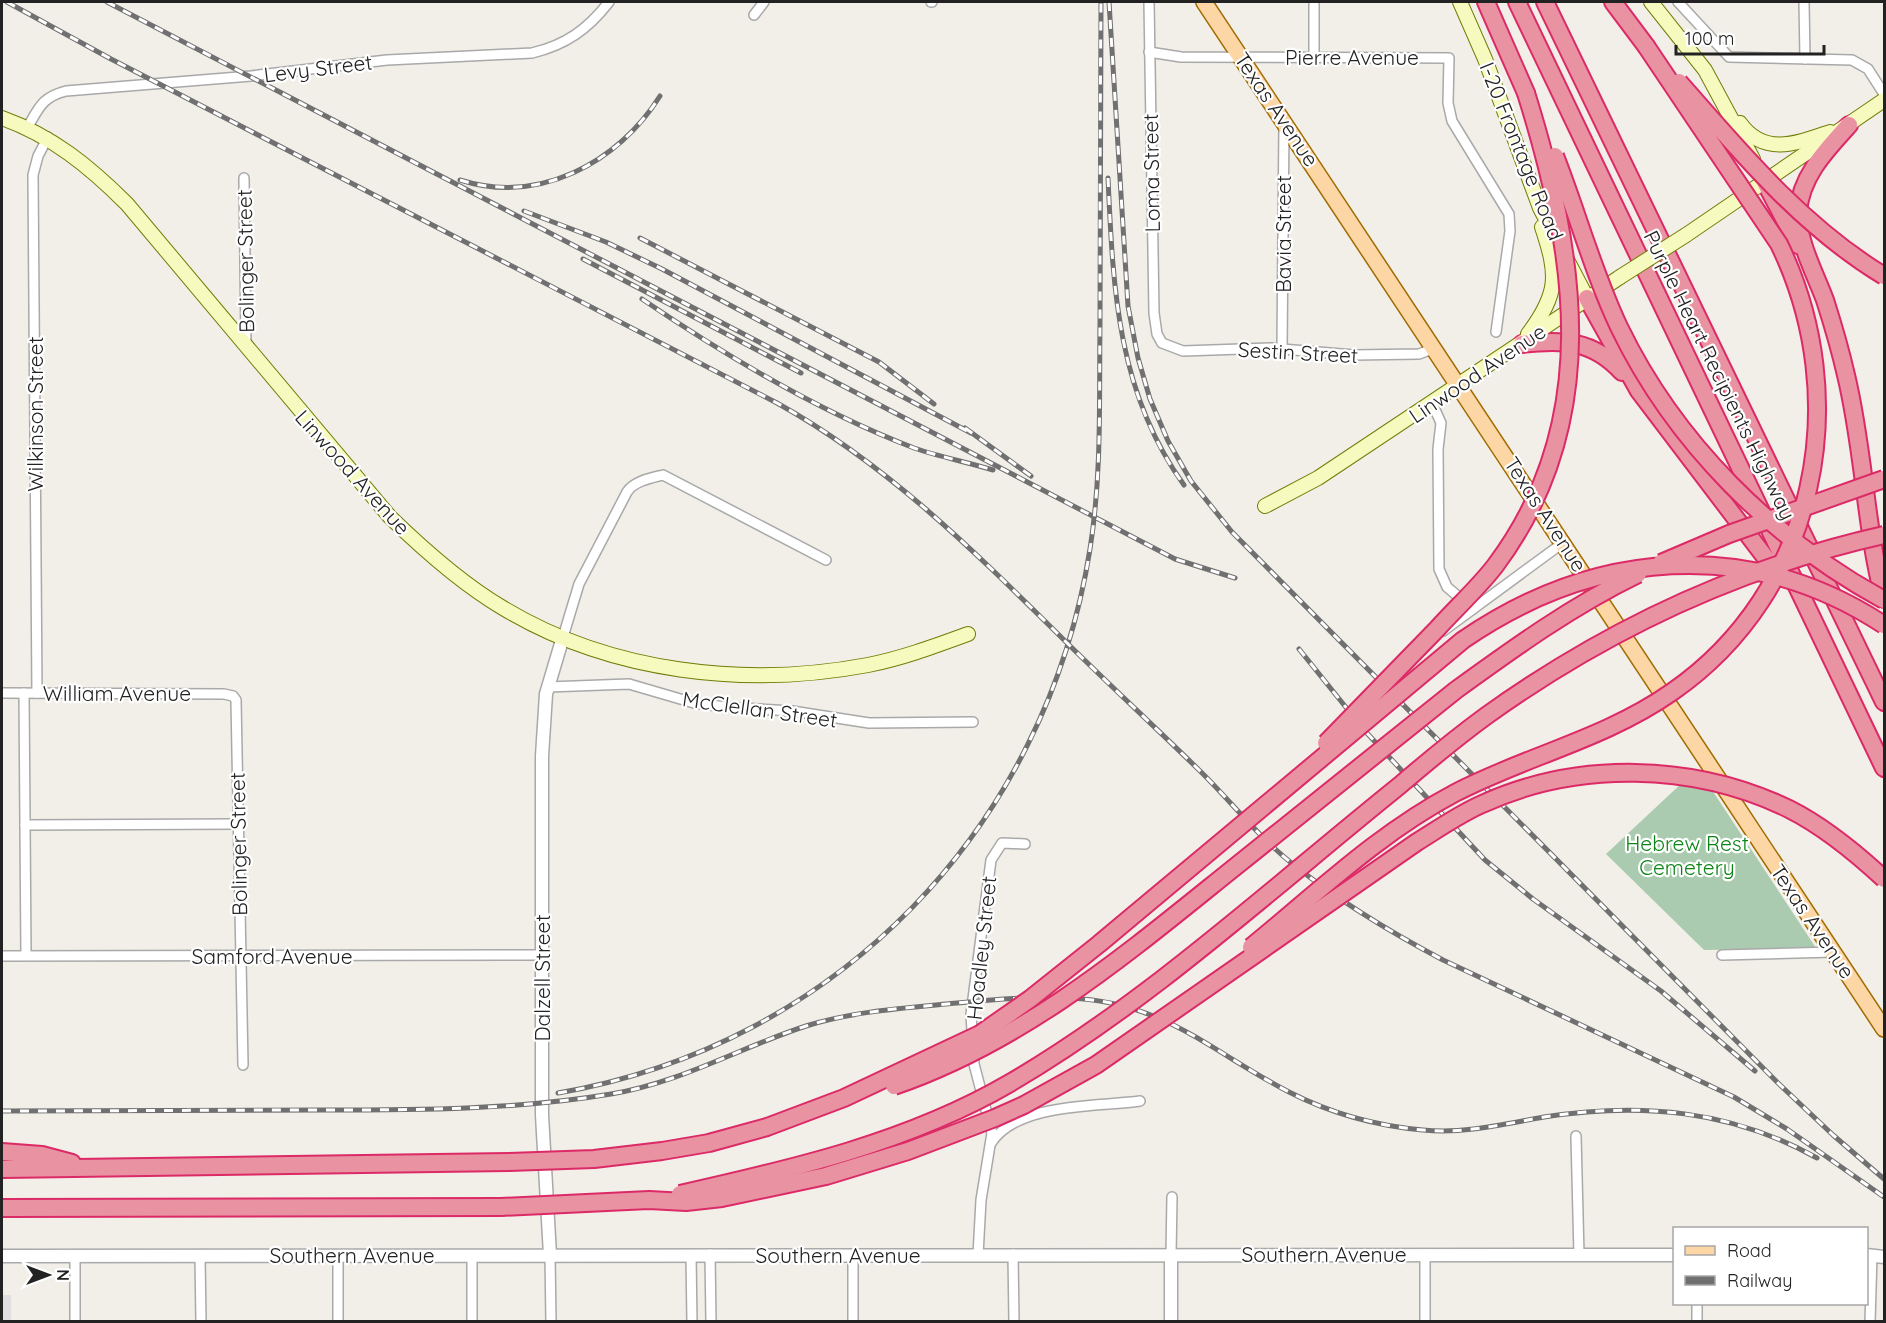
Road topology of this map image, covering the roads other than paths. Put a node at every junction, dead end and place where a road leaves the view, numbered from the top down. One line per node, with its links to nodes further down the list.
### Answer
1 (609, 2): 27 (street, Levy Street)
2 (764, 2): 14 (street)
3 (1149, 2): 16 (street, Loma Street)
4 (1204, 2): 18 (main road, Texas Avenue)
5 (1314, 2): 17 (street)
6 (1460, 2): 29 (main road, I-20 Frontage Road)
7 (1486, 2): 21 (highway)
8 (1516, 2): 51 (highway, Purple Heart Recipients Highway)
9 (1545, 2): 61 (highway, Purple Heart Recipients Highway)
10 (1613, 2): 15 (highway)
11 (1652, 2): 20 (main road)
12 (1678, 2): 19 (street)
13 (1804, 2): 19 (street)
14 (754, 15)
15 (1646, 46): 32 (highway, bridge); 76 (highway, bridge)
16 (1149, 52): 18 (street, Pierre Avenue); 36 (street, Loma Street)
17 (1314, 56): 18 (street, Pierre Avenue); 35 (street, Pierre Avenue)
18 (1243, 58): 25 (main road, Texas Avenue)
19 (1805, 59): 22 (street)
20 (1712, 82): 26 (main road); 31 (main road)
21 (1526, 93): 49 (highway, bridge); 64 (highway, bridge)
22 (1884, 94)
23 (1884, 100): 26 (main road)
24 (2, 118): 27 (main road, Linwood Avenue)
25 (1284, 119): 39 (main road, Texas Avenue); 40 (street, Bavia Street)
26 (1849, 125): 31 (main road); 33 (highway)
27 (27, 128): 28 (main road, Linwood Avenue)
28 (48, 137): 38 (main road, Linwood Avenue); 59 (street, Wilkinson Street)
29 (1522, 162): 34 (main road, I-20 Frontage Road); 37 (main road)
30 (244, 177): 38 (street, Bolinger Street)
31 (1765, 182): 33 (highway); 34 (main road, Linwood Avenue, bridge)
32 (1884, 276)
33 (1817, 280): 49 (highway)
34 (1587, 298): 37 (main road, Linwood Avenue); 42 (highway)
35 (1496, 332)
36 (1162, 343): 40 (street, Sestin Street)
37 (1522, 344): 41 (main road, Linwood Avenue); 42 (highway)
38 (246, 345): 55 (main road, Linwood Avenue)
39 (1435, 348): 40 (street, Sestin Street); 41 (main road, Texas Avenue)
40 (1282, 349)
41 (1460, 385): 43 (main road, Linwood Avenue); 47 (main road, Texas Avenue)
42 (1639, 391): 51 (highway)
43 (1432, 403): 45 (main road, Linwood Avenue); 50 (street)
44 (1884, 478): 78 (highway, bridge)
45 (1265, 506)
46 (1884, 535): 86 (highway, bridge)
47 (1564, 542): 50 (street); 69 (main road, Texas Avenue)
48 (826, 560): 55 (street)
49 (1884, 599)
50 (1473, 609): 54 (street)
51 (1814, 619): 63 (highway, Purple Heart Recipients Highway)
52 (1884, 625): 64 (highway, bridge)
53 (968, 634): 55 (main road, Linwood Avenue)
54 (1438, 635)
55 (563, 637): 56 (street, Dalzell Street)
56 (548, 687): 62 (street, McClellan Street); 71 (street, Dalzell Street)
57 (2, 693): 58 (street, William Avenue)
58 (24, 693): 59 (street, William Avenue); 66 (street)
59 (37, 693): 60 (street, William Avenue)
60 (233, 696): 65 (street, Bolinger Street)
61 (1884, 702)
62 (973, 722)
63 (1884, 768)
64 (1274, 796): 78 (highway, bridge)
65 (237, 824): 66 (street); 74 (street, Bolinger Street)
66 (25, 825): 70 (street)
67 (1024, 844): 81 (street, Hoadley Street)
68 (1884, 879): 76 (highway, bridge)
69 (1834, 952): 72 (street); 75 (main road, Texas Avenue)
70 (26, 955): 73 (street, Samford Avenue); 74 (street, Samford Avenue)
71 (543, 955): 74 (street, Samford Avenue); 96 (street, Dalzell Street)
72 (1722, 955)
73 (2, 956)
74 (240, 956): 77 (street, Bolinger Street)
75 (1884, 1029)
76 (1145, 1033): 86 (highway, bridge)
77 (243, 1065)
78 (844, 1098): 83 (highway, bridge)
79 (1140, 1101): 81 (street)
80 (1576, 1136): 100 (street)
81 (990, 1144): 98 (street, Hoadley Street)
82 (2, 1152): 83 (highway)
83 (91, 1168): 84 (highway)
84 (2, 1169)
85 (1172, 1197): 99 (street)
86 (649, 1200): 87 (highway, bridge)
87 (78, 1207): 88 (highway); 89 (highway)
88 (2, 1208)
89 (2, 1218)
90 (691, 1254): 91 (street, Southern Avenue); 96 (street, Southern Avenue); 113 (street)
91 (710, 1254): 97 (street, Southern Avenue); 114 (street)
92 (1013, 1254): 98 (street, Southern Avenue); 99 (street, Southern Avenue); 116 (street)
93 (1425, 1254): 99 (street, Southern Avenue); 100 (street, Southern Avenue); 118 (street)
94 (338, 1255): 95 (street, Southern Avenue); 105 (street, Southern Avenue); 110 (street)
95 (472, 1255): 96 (street, Southern Avenue); 111 (street)
96 (549, 1255): 112 (street, Dalzell Street)
97 (853, 1255): 98 (street, Southern Avenue); 115 (street)
98 (978, 1255)
99 (1171, 1255): 117 (street)
100 (1579, 1255): 101 (street, Southern Avenue)
101 (1673, 1255)
102 (1869, 1255): 106 (street); 120 (street)
103 (2, 1256): 104 (street, Southern Avenue)
104 (75, 1256): 105 (street, Southern Avenue); 108 (street)
105 (200, 1256): 109 (street)
106 (1884, 1257)
107 (1697, 1305): 119 (street)
108 (75, 1322)
109 (201, 1322)
110 (338, 1322)
111 (472, 1322)
112 (551, 1322)
113 (692, 1322)
114 (711, 1322)
115 (853, 1322)
116 (1014, 1322)
117 (1171, 1322)
118 (1425, 1322)
119 (1697, 1322)
120 (1870, 1322)

